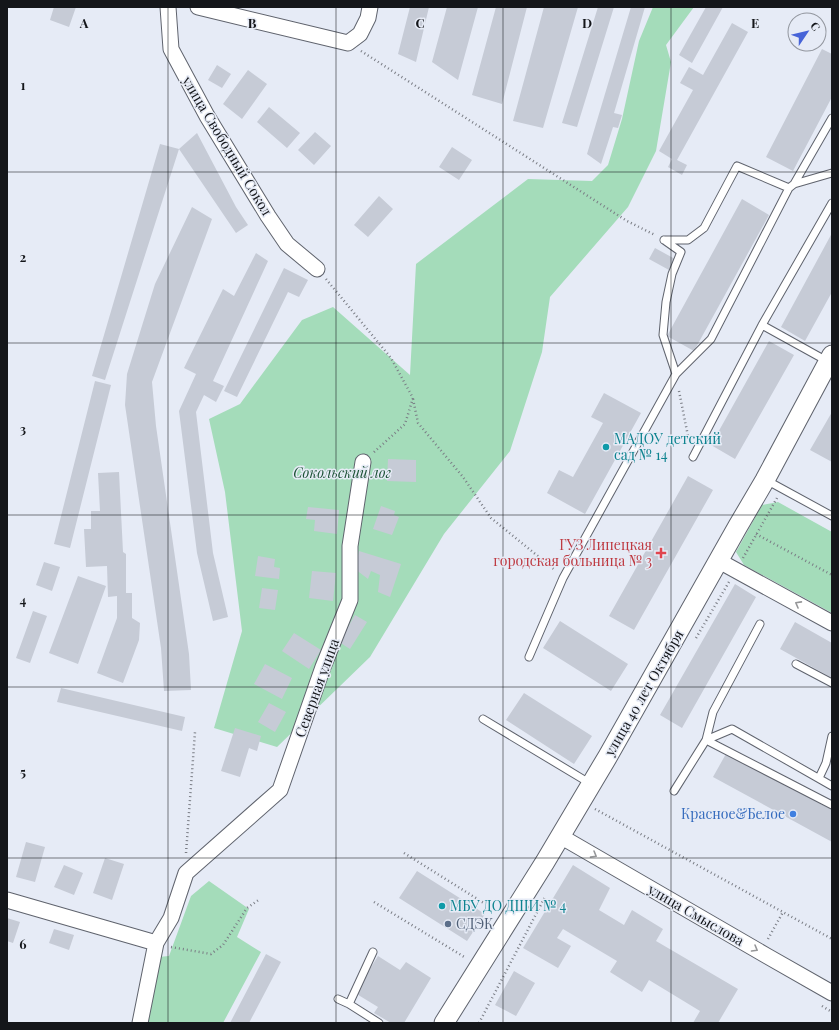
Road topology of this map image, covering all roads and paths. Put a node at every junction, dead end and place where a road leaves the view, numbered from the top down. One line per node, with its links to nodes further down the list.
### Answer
1 (168, 7): 10 (street, улица Свободный Сокол)
2 (198, 7): 4 (street)
3 (370, 7): 4 (street)
4 (348, 43): 9 (path)
5 (832, 118): 7 (lane)
6 (832, 173): 7 (lane)
7 (792, 186): 9 (lane); 13 (lane)
8 (832, 203): 11 (lane)
9 (664, 240): 13 (lane)
10 (317, 269): 14 (path)
11 (762, 325): 12 (lane); 15 (lane)
12 (830, 359): 17 (street, улица 40 лет Октября)
13 (676, 374): 15 (path); 22 (lane)
14 (413, 398): 16 (path); 22 (path)
15 (693, 457)
16 (363, 462): 40 (street, Северная улица)
17 (765, 480): 18 (lane); 20 (street, улица 40 лет Октября)
18 (832, 516)
19 (756, 534): 21 (path)
20 (719, 561): 23 (street, one-way to 20); 33 (street, улица 40 лет Октября)
21 (832, 574)
22 (564, 578): 25 (lane)
23 (832, 623)
24 (760, 624): 31 (lane)
25 (529, 658)
26 (796, 664): 27 (lane)
27 (832, 683)
28 (483, 719): 33 (lane)
29 (195, 732): 40 (path)
30 (832, 736): 32 (lane)
31 (706, 740): 32 (lane); 35 (lane); 36 (lane)
32 (819, 778): 34 (lane)
33 (591, 784): 38 (street, улица 40 лет Октября)
34 (832, 786)
35 (674, 791)
36 (832, 805)
37 (592, 808): 45 (path)
38 (560, 836): 49 (street, улица Смыслова, one-way to 49); 56 (street, улица 40 лет Октября)
39 (404, 853): 44 (path)
40 (186, 873): 47 (street)
41 (260, 899): 47 (path)
42 (7, 900): 47 (street)
43 (374, 902): 50 (path)
44 (496, 911)
45 (783, 912): 46 (path); 49 (path)
46 (832, 939)
47 (163, 945): 54 (street)
48 (374, 952): 53 (lane)
49 (760, 952): 51 (street, улица Смыслова)
50 (468, 959)
51 (832, 992)
52 (338, 999): 53 (lane)
53 (348, 1004): 55 (lane)
54 (140, 1023)
55 (379, 1023)
56 (444, 1023)

